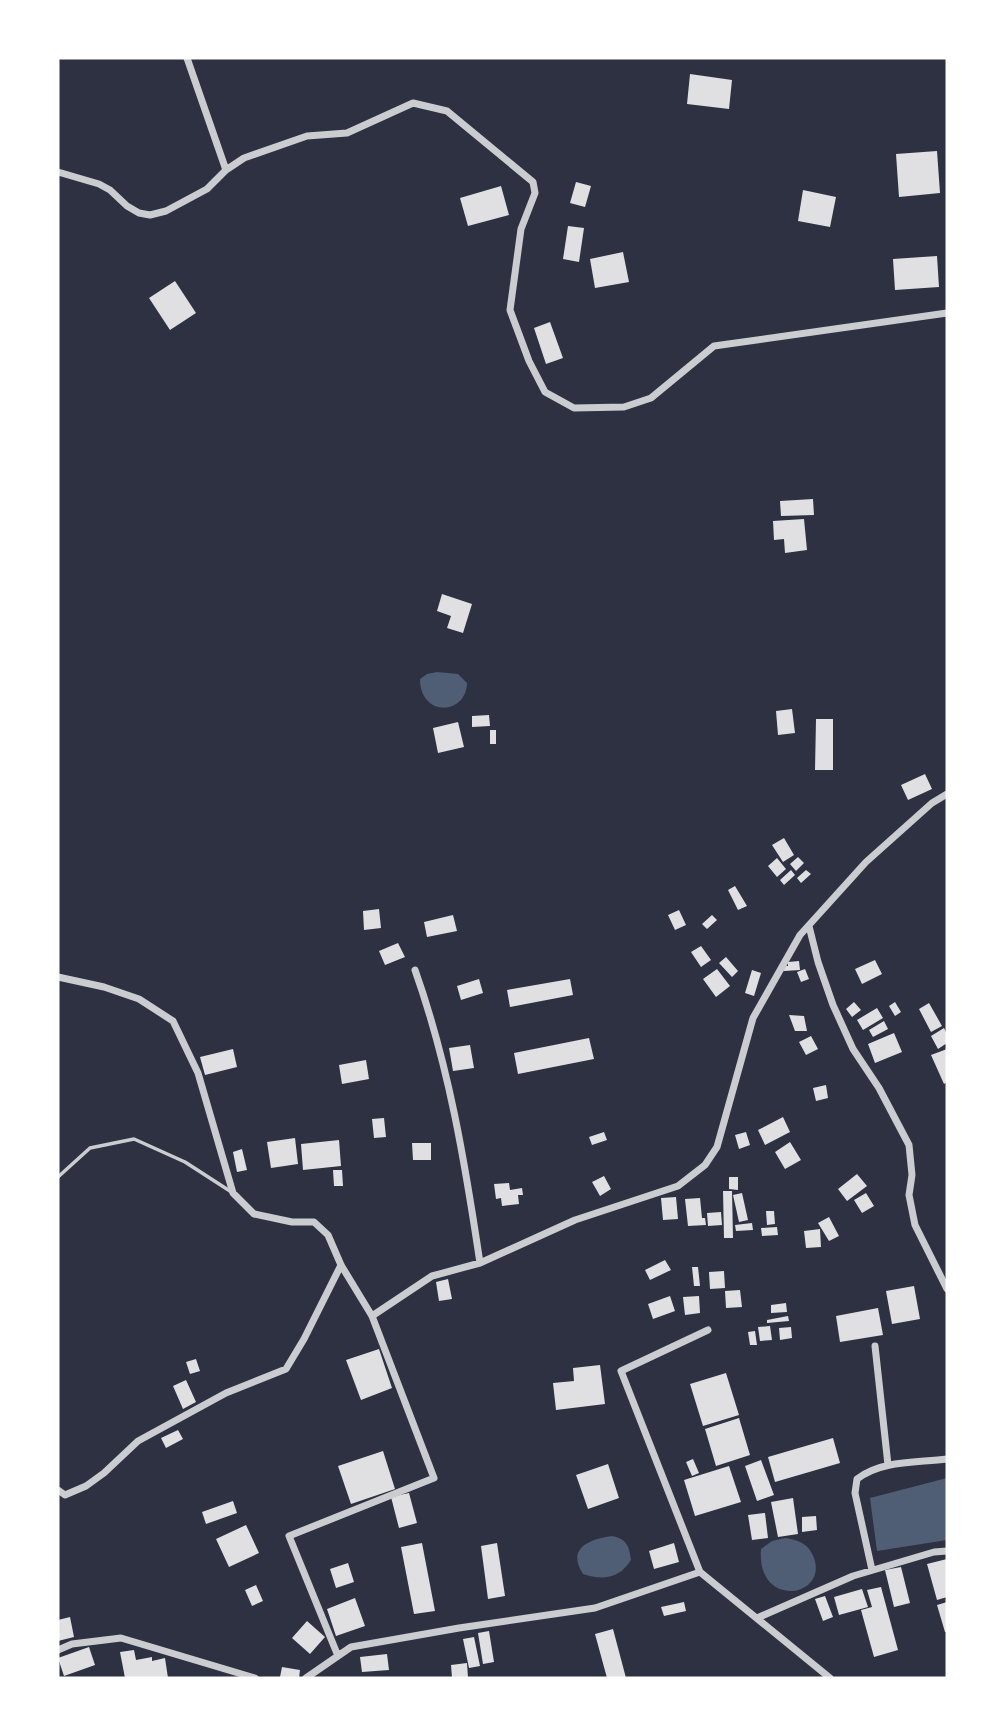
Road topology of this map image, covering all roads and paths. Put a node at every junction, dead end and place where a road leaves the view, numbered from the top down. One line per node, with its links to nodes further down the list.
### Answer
1 (187, 58): 2 (street)
2 (226, 170): 3 (street); 4 (street)
3 (58, 172)
4 (947, 313)
5 (947, 794): 6 (street)
6 (808, 926): 11 (street); 13 (street)
7 (415, 970): 11 (street)
8 (58, 977): 10 (street)
9 (58, 1177): 10 (lane)
10 (233, 1193): 12 (street)
11 (480, 1263): 14 (street)
12 (341, 1265): 14 (street); 19 (street)
13 (947, 1289)
14 (372, 1315): 25 (street)
15 (708, 1330): 22 (street)
16 (875, 1346): 18 (street)
17 (947, 1459): 18 (street)
18 (888, 1465): 21 (street)
19 (58, 1490)
20 (947, 1551): 21 (street)
21 (872, 1570): 23 (street)
22 (700, 1572): 23 (street); 25 (street)
23 (757, 1618): 28 (street)
24 (58, 1650): 26 (street)
25 (338, 1656): 27 (street)
26 (255, 1678)
27 (306, 1678)
28 (830, 1678)

